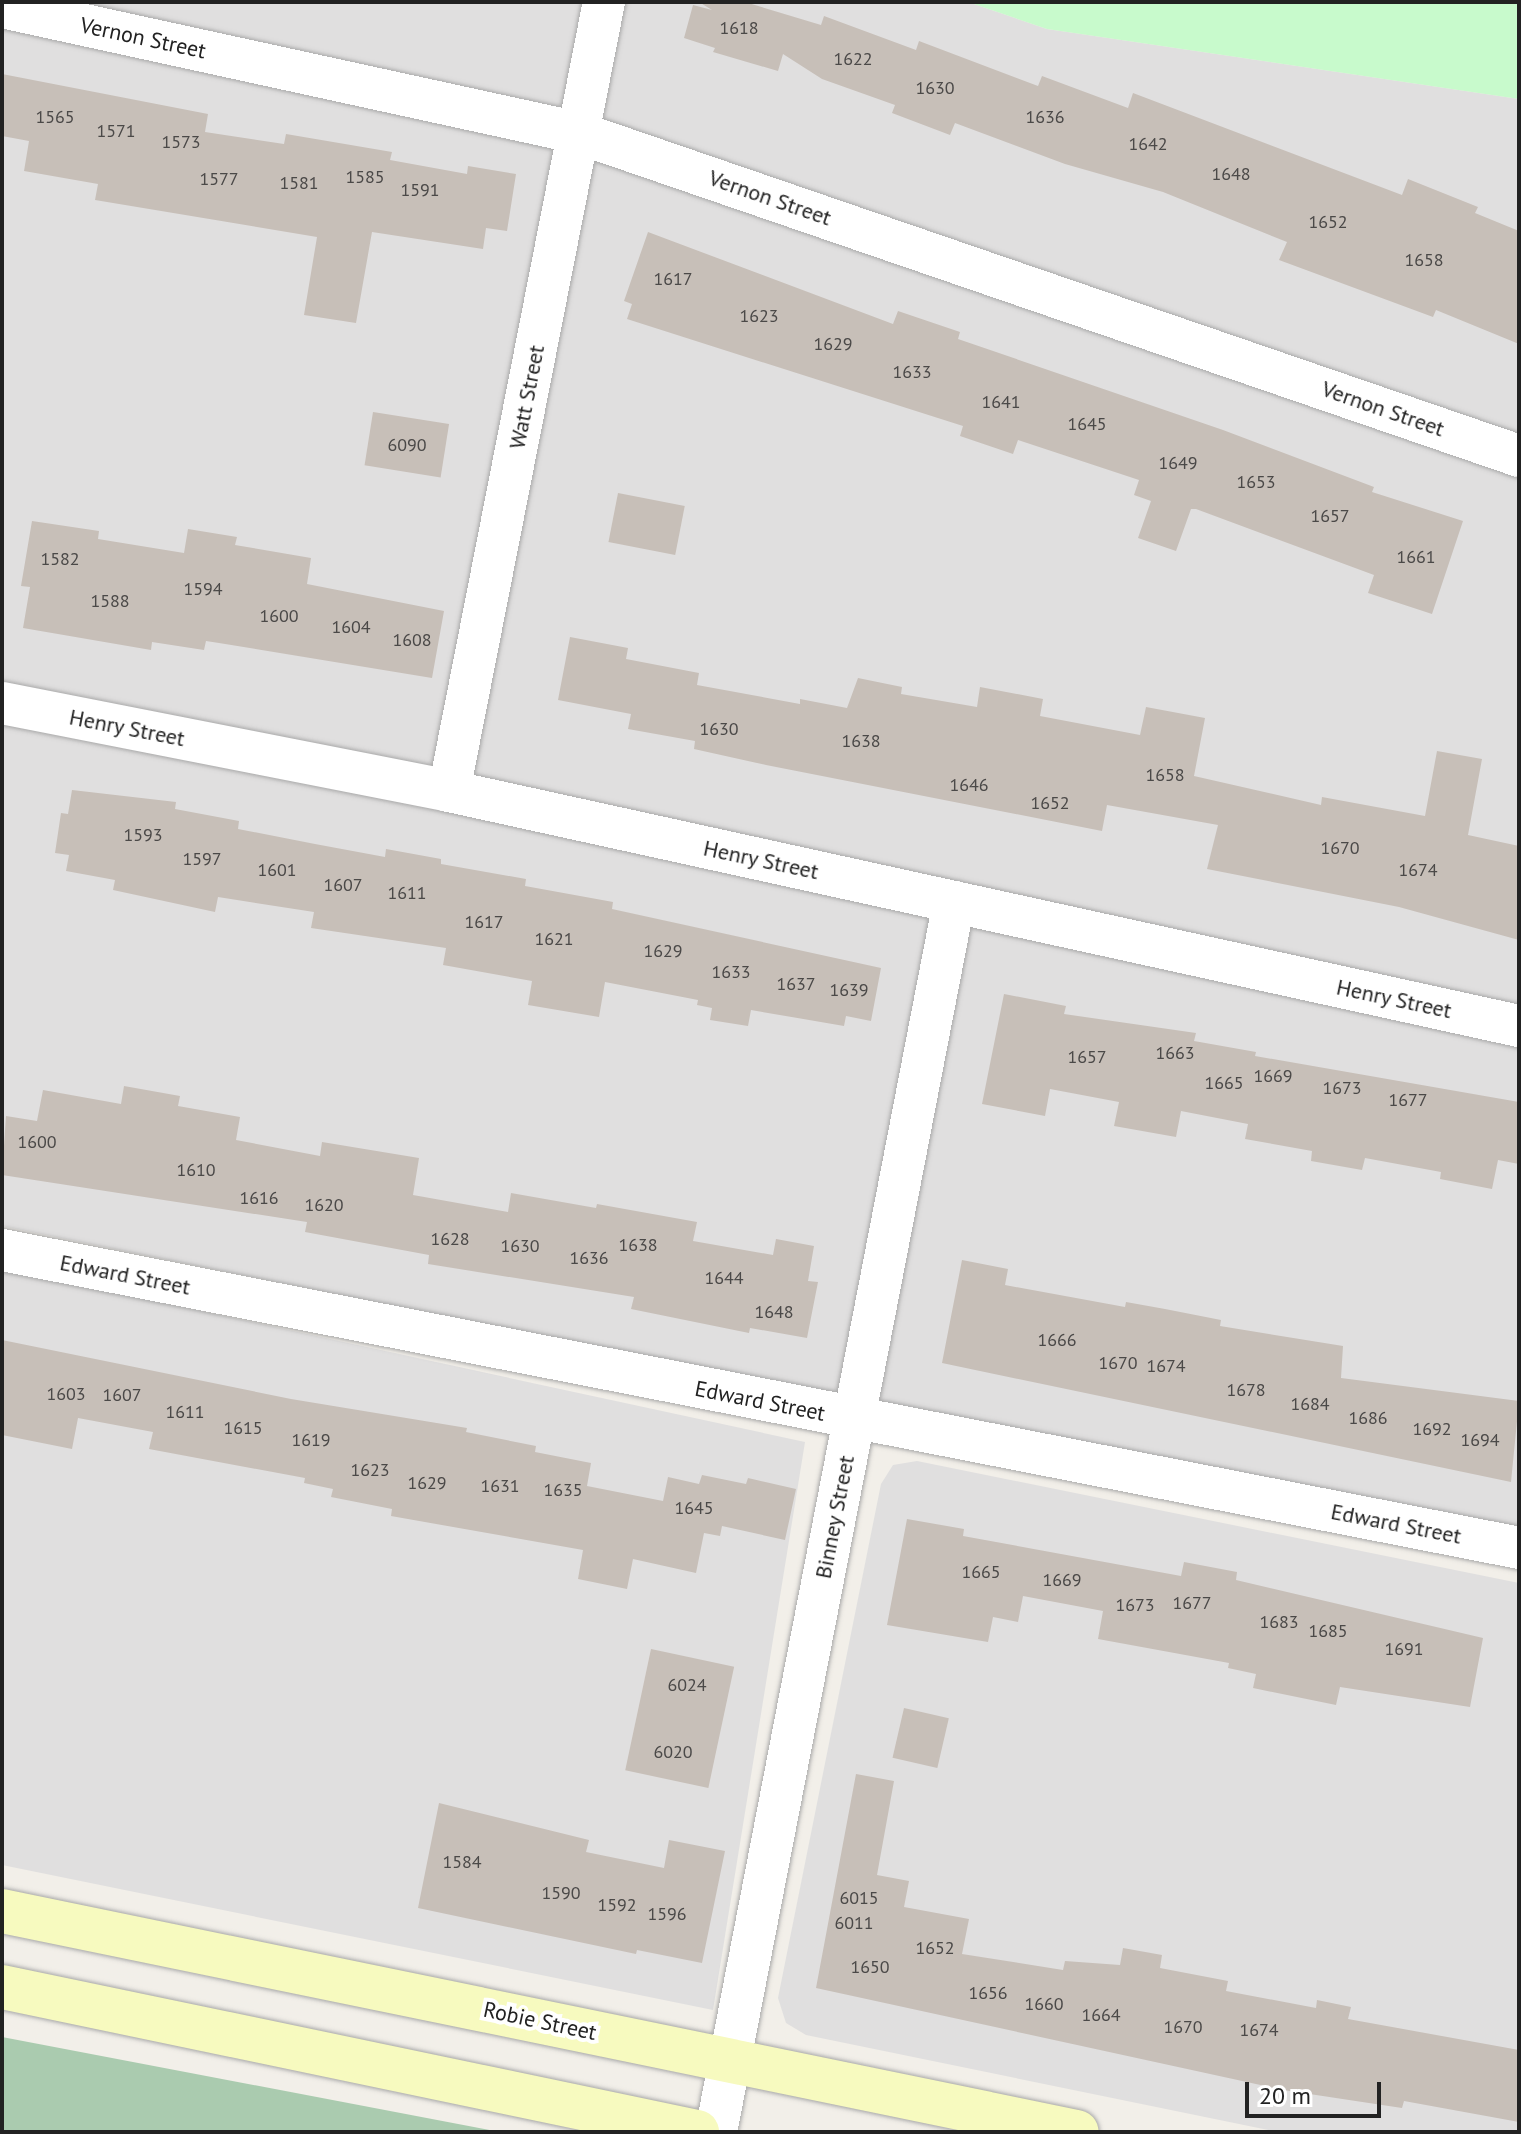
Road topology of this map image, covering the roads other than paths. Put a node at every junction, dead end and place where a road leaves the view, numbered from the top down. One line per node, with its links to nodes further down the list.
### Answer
1 (604, 2): 3 (street, Watt Street)
2 (2, 7): 3 (street, Vernon Street)
3 (579, 133): 4 (street, Vernon Street); 6 (street, Watt Street)
4 (1519, 456)
5 (2, 703): 6 (street, Henry Street)
6 (449, 791): 7 (street, Henry Street)
7 (954, 902): 8 (street, Henry Street); 10 (street, Binney Street)
8 (1519, 1026)
9 (2, 1250): 10 (street, Edward Street)
10 (854, 1420): 11 (street, Edward Street); 14 (street, Binney Street)
11 (1519, 1548)
12 (2, 1911): 14 (main road, Robie Street)
13 (2, 1987): 15 (main road)
14 (730, 2060): 16 (street, Binney Street); 17 (main road, Robie Street)
15 (697, 2132)
16 (716, 2132)
17 (1077, 2132)

